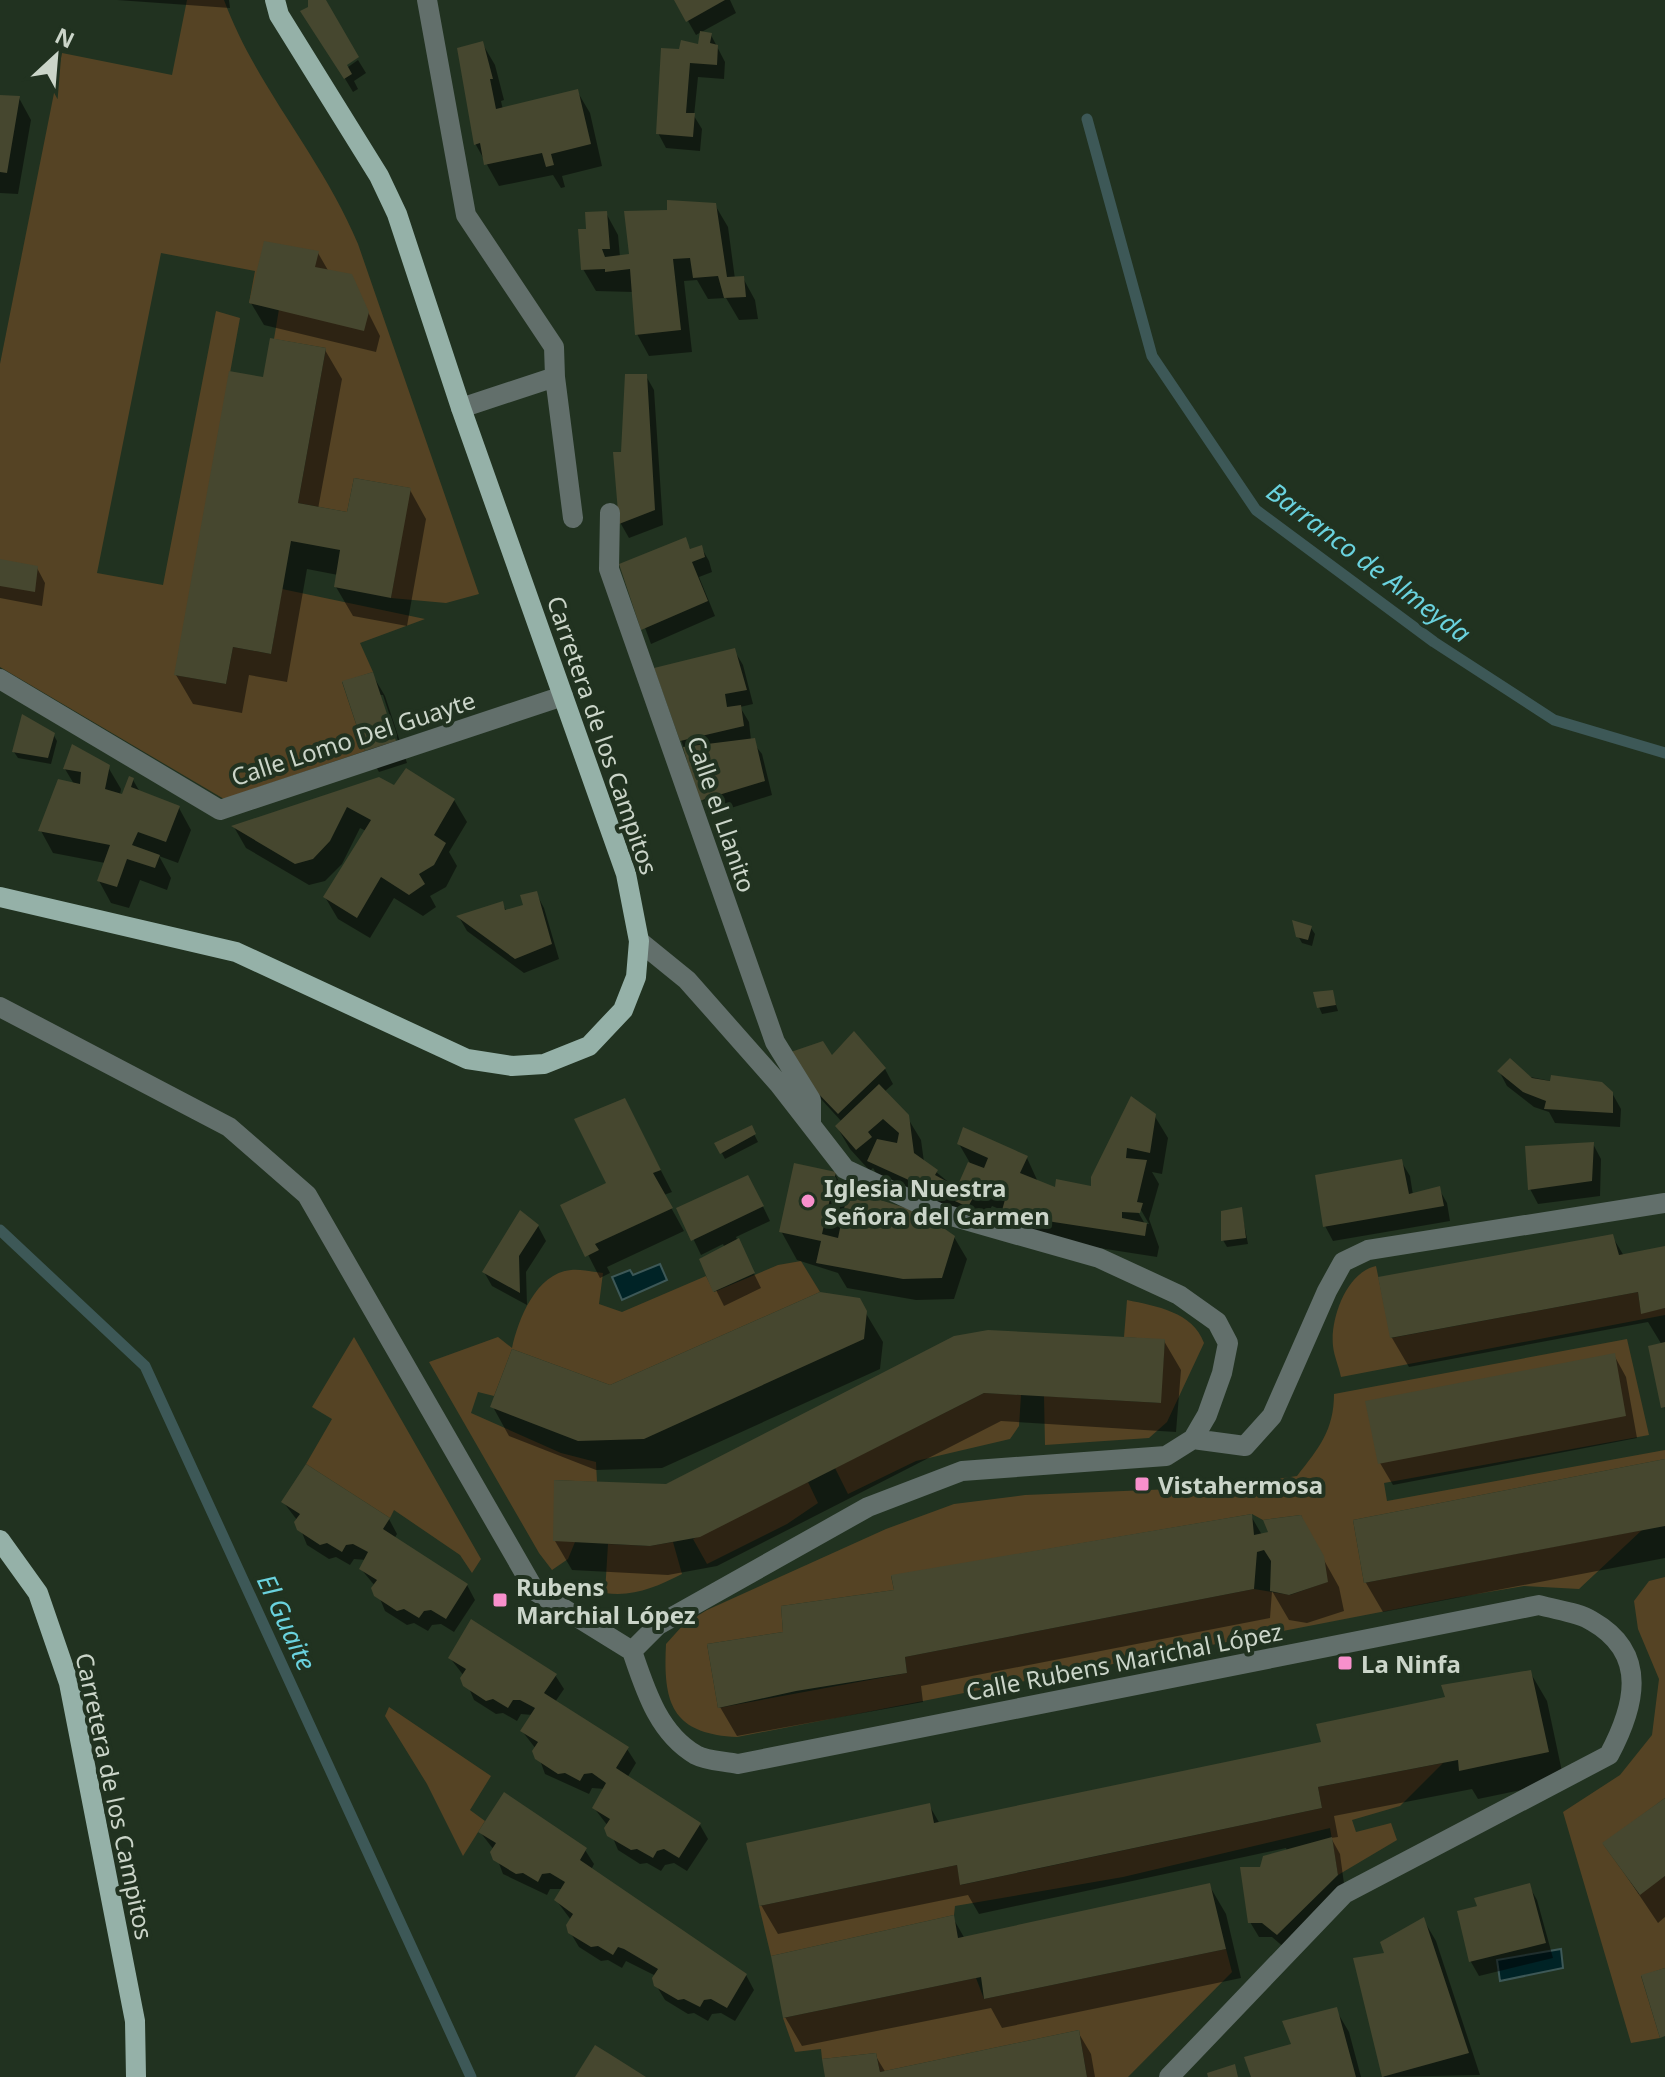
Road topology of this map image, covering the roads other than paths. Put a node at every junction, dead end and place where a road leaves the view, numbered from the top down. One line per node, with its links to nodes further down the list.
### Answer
1 (275, 0): 4 (main road, Carretera de los Campitos)
2 (427, 0): 3 (street)
3 (555, 377): 4 (street); 6 (street)
4 (461, 408): 8 (main road, Carretera de los Campitos)
5 (610, 513): 12 (street, Calle el Llanito)
6 (573, 518)
7 (0, 679): 8 (street, Calle Lomo Del Guayte)
8 (563, 696): 10 (main road, Carretera de los Campitos)
9 (0, 897): 10 (main road, Carretera de los Campitos)
10 (639, 941): 12 (street)
11 (0, 1007): 16 (street)
12 (811, 1124): 14 (street)
13 (1665, 1203): 14 (street)
14 (1193, 1439): 16 (street)
15 (0, 1540): 17 (main road, Carretera de los Campitos)
16 (632, 1651): 18 (street, Calle Rubens Marichal López)
17 (136, 2077)
18 (1169, 2077)

